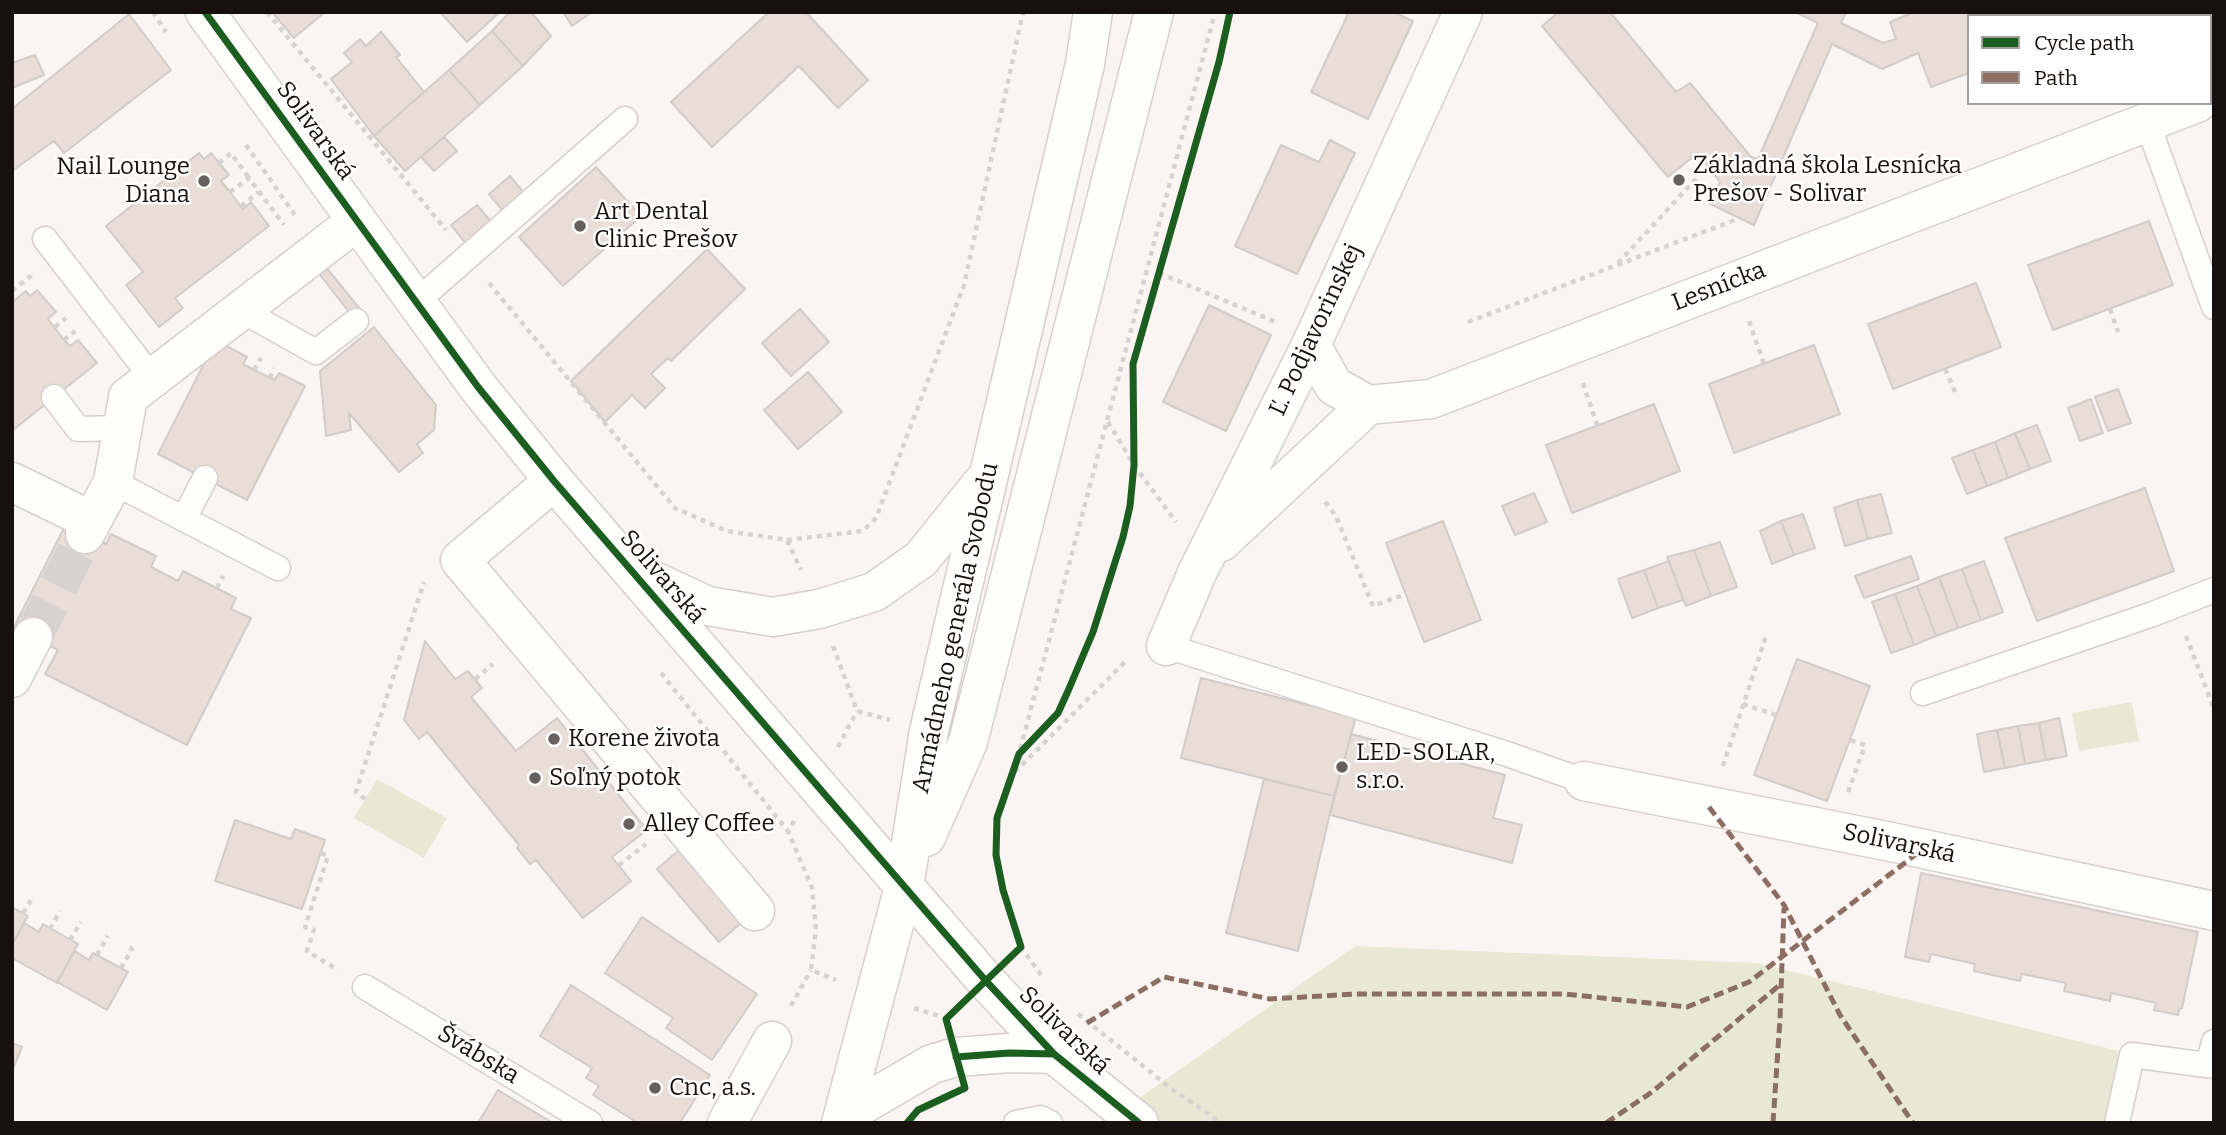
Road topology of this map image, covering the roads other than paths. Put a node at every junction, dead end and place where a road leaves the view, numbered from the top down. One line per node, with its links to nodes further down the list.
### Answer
1 (205, 12): 8 (street, Solivarská)
2 (1093, 12): 19 (street, Armádneho generála Svobodu)
3 (1154, 12): 34 (street, Armádneho generála Svobodu)
4 (1463, 12): 14 (street, Ľ. Podjavorinskej)
5 (2192, 105): 7 (street, Lesnícka)
6 (625, 119): 10 (lane)
7 (2147, 122): 11 (lane); 17 (street, Lesnícka)
8 (357, 221): 10 (street, Solivarská); 12 (street)
9 (46, 239): 15 (lane)
10 (416, 302): 21 (street, Solivarská)
11 (2214, 307)
12 (242, 310): 13 (lane); 15 (street)
13 (356, 321)
14 (1311, 345): 17 (street); 25 (street, Ľ. Podjavorinskej)
15 (153, 379): 18 (street)
16 (54, 397): 18 (lane)
17 (1368, 405): 25 (street)
18 (123, 428): 23 (street)
19 (989, 475): 27 (street); 34 (street, Armádneho generála Svobodu)
20 (205, 478): 24 (lane)
21 (554, 481): 27 (street, Solivarská); 35 (street)
22 (12, 482): 23 (street)
23 (113, 482): 24 (lane)
24 (184, 519): 26 (lane)
25 (1204, 559): 30 (street, Ľ. Podjavorinskej)
26 (278, 568)
27 (632, 570): 34 (street, Solivarská)
28 (2214, 590): 32 (lane)
29 (33, 638): 31 (street)
30 (1166, 646): 33 (lane)
31 (12, 678)
32 (1923, 693)
33 (1584, 781): 36 (street, Solivarská)
34 (905, 887): 39 (street, Solivarská); 41 (street)
35 (755, 911)
36 (2214, 911)
37 (365, 987): 42 (lane, Švábska)
38 (772, 1041): 43 (street)
39 (1054, 1054): 41 (street); 46 (street, Solivarská)
40 (2212, 1058): 47 (lane)
41 (842, 1119)
42 (590, 1123)
43 (727, 1123)
44 (1016, 1123): 45 (lane)
45 (1050, 1123)
46 (1139, 1123)
47 (2118, 1123)

